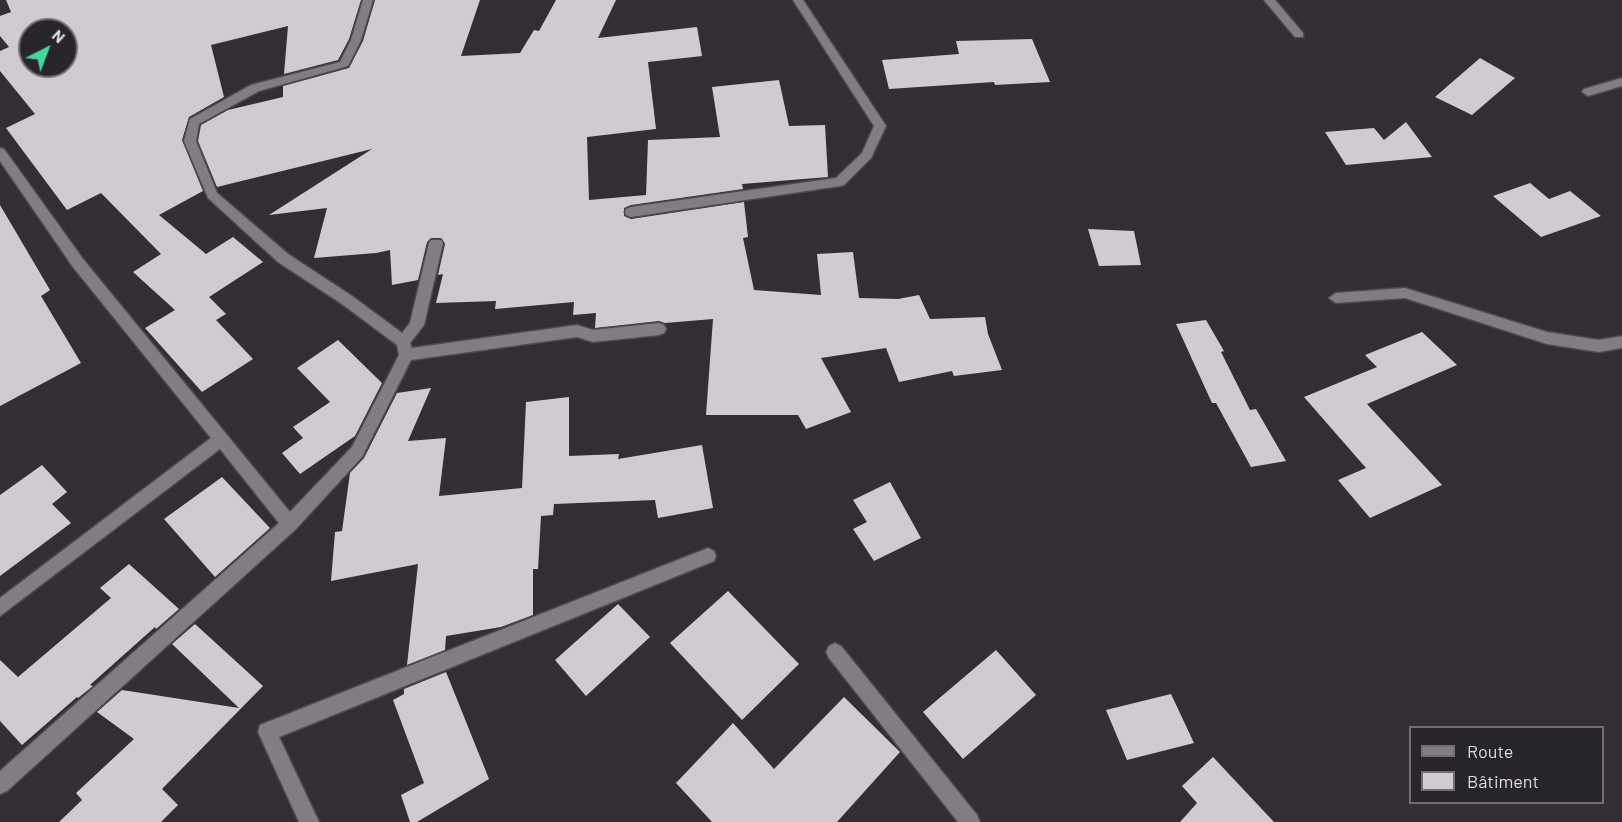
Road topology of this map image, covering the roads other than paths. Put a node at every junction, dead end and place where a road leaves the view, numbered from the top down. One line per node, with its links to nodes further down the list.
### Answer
1 (368, 0): 13 (street)
2 (798, 0): 8 (street)
3 (1269, 0): 4 (street)
4 (1299, 35)
5 (1622, 82): 6 (street)
6 (1588, 92)
7 (0, 152): 14 (street)
8 (631, 212)
9 (436, 243): 13 (street)
10 (1336, 298): 12 (street)
11 (659, 329): 13 (street)
12 (1622, 342)
13 (404, 348): 15 (street)
14 (222, 439): 15 (street); 17 (street)
15 (290, 524): 19 (street)
16 (708, 556): 20 (street)
17 (0, 608)
18 (835, 652): 21 (street)
19 (0, 784)
20 (309, 822)
21 (970, 822)

